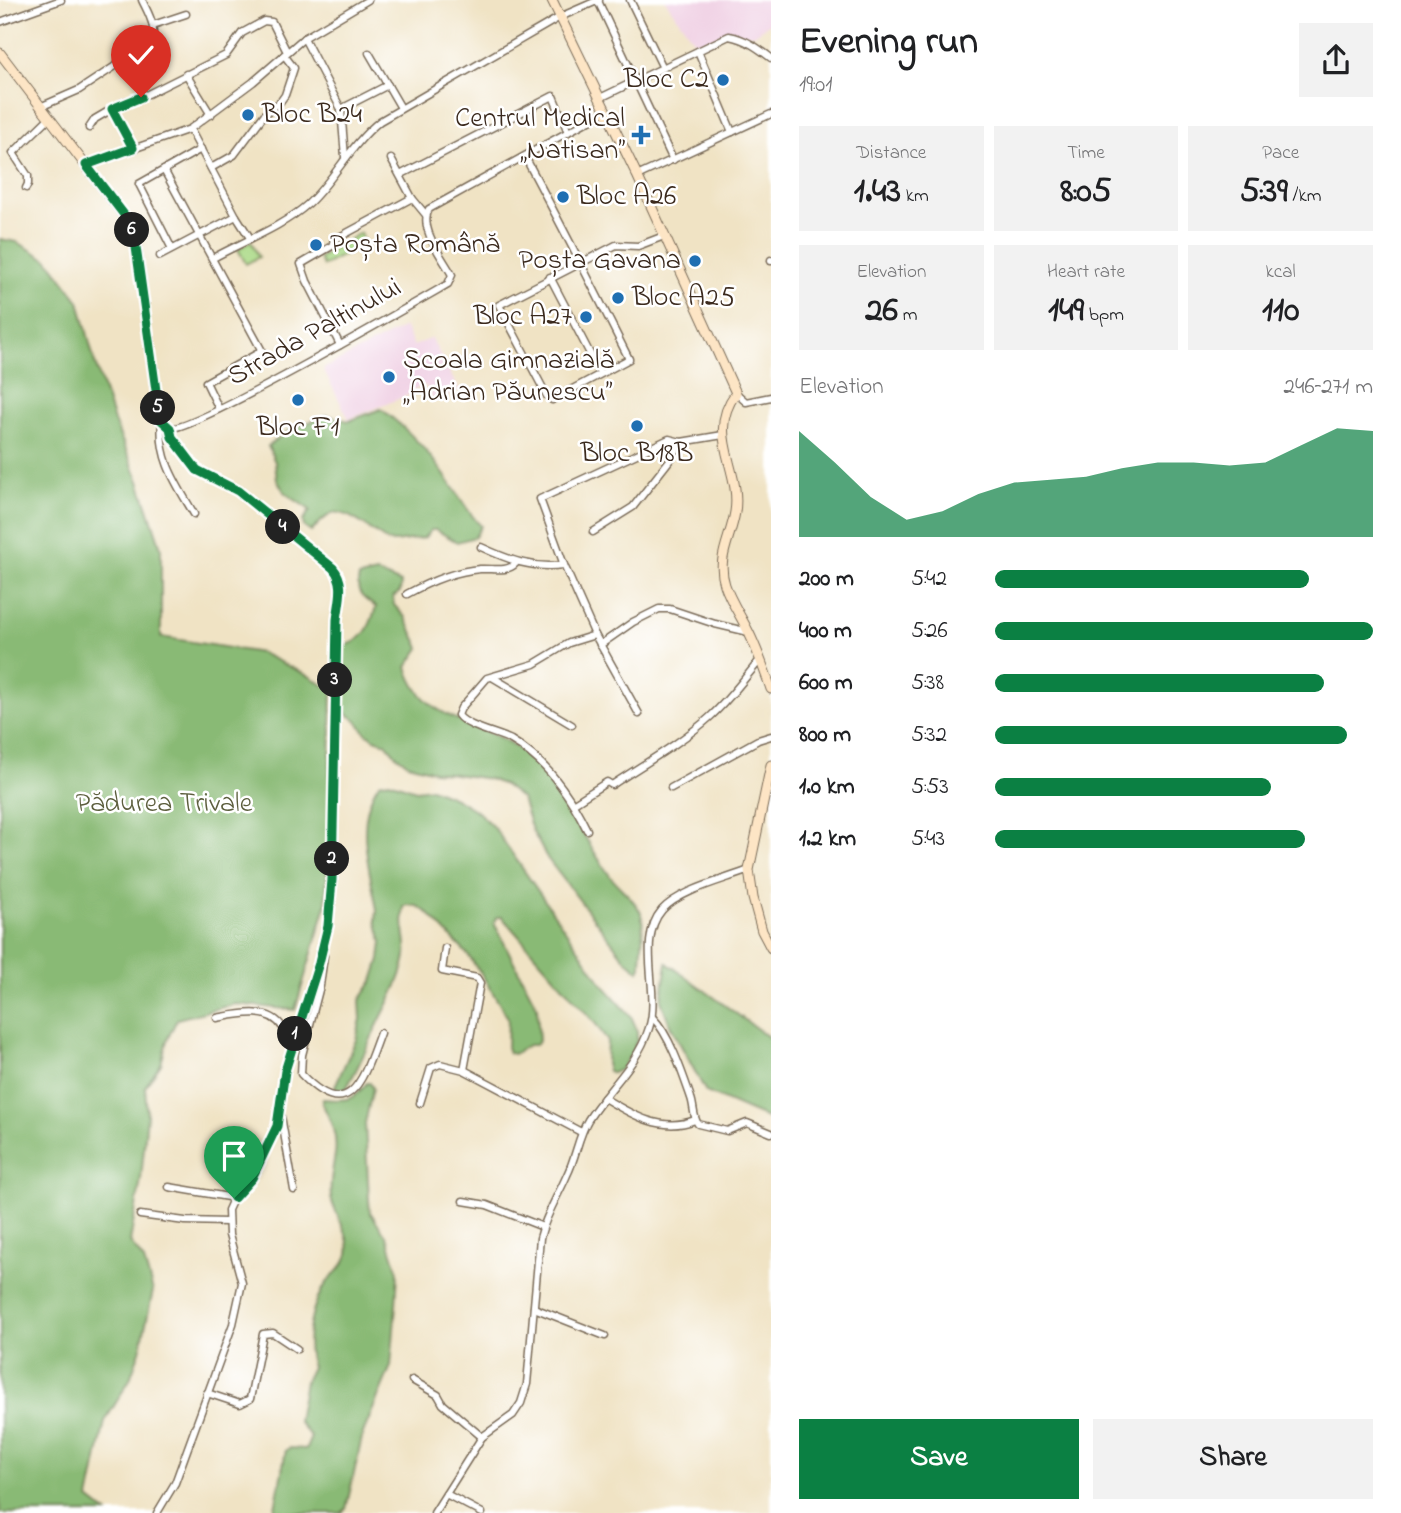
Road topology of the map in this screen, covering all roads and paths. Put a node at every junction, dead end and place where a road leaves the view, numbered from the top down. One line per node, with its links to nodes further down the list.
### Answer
1 (61, 0): 9 (street)
2 (142, 0): 10 (street)
3 (368, 0): 11 (street)
4 (552, 0): 8 (main road)
5 (598, 0): 8 (street); 19 (street)
6 (630, 0): 17 (street)
7 (186, 14): 10 (street)
8 (560, 17): 21 (main road); 23 (street)
9 (0, 22)
10 (153, 25): 22 (street)
11 (304, 38): 13 (street); 25 (street)
12 (698, 51): 16 (street); 17 (street); 33 (street)
13 (286, 53): 18 (street); 28 (street); 41 (street)
14 (369, 53): 20 (street)
15 (0, 54): 22 (main road)
16 (771, 58)
17 (663, 68): 19 (street)
18 (186, 74): 24 (street); 28 (street)
19 (635, 82): 21 (street); 39 (street)
20 (388, 85): 23 (street); 25 (street)
21 (600, 98): 26 (main road)
22 (40, 107): 29 (main road)
23 (401, 108): 36 (street)
24 (112, 109): 30 (street); 34 (street)
25 (341, 109): 36 (street)
26 (606, 111): 32 (street); 44 (main road)
27 (771, 114): 33 (street)
28 (211, 115): 31 (street)
29 (49, 118): 40 (main road); 45 (street)
30 (89, 128)
31 (190, 129): 34 (street); 35 (street)
32 (568, 132): 37 (street); 43 (street)
33 (732, 132): 39 (street)
34 (133, 148): 40 (street)
35 (201, 149): 41 (street); 42 (street)
36 (345, 157): 51 (street)
37 (525, 157): 47 (street); 55 (street)
38 (391, 159): 43 (street)
39 (673, 160): 44 (street)
40 (86, 165): 62 (main road)
41 (211, 168): 48 (street)
42 (164, 170): 49 (street); 52 (street)
43 (400, 174): 46 (street)
44 (637, 176): 50 (main road)
45 (26, 188)
46 (412, 198): 47 (street); 57 (street)
47 (426, 215): 57 (street, Strada Paltinului)
48 (236, 216): 49 (street); 51 (street)
49 (199, 234): 52 (street); 54 (street)
50 (664, 236): 55 (street); 59 (main road)
51 (250, 238): 54 (street)
52 (172, 249): 53 (street)
53 (160, 256)
54 (213, 258): 61 (street)
55 (580, 261): 56 (street); 58 (street)
56 (550, 277): 58 (street); 58 (street)
57 (340, 345): 61 (street, Strada Paltinului)
58 (600, 373)
59 (736, 393): 60 (street); 63 (main road)
60 (771, 397)
61 (219, 409): 62 (street, Strada Paltinului)
62 (166, 425): 65 (street); 87 (street)
63 (723, 435): 64 (street); 71 (main road)
64 (681, 442): 66 (street); 69 (street)
65 (194, 514)
66 (593, 532)
67 (481, 547): 68 (street)
68 (516, 563): 69 (street); 70 (street)
69 (564, 565): 72 (street)
70 (407, 594)
71 (749, 632): 73 (street); 74 (main road)
72 (595, 635): 73 (street); 75 (street)
73 (600, 645): 77 (street)
74 (760, 660): 76 (main road); 82 (street)
75 (492, 677): 78 (street); 82 (street)
76 (771, 689)
77 (639, 714)
78 (572, 725)
79 (771, 736): 81 (street)
80 (771, 765): 84 (main road)
81 (671, 788)
82 (574, 803): 83 (street)
83 (587, 831)
84 (749, 870): 86 (main road); 89 (street)
85 (445, 948): 92 (street)
86 (771, 948)
87 (323, 950): 90 (street); 91 (street)
88 (218, 1018): 90 (street)
89 (653, 1018): 93 (street); 96 (street)
90 (296, 1031): 95 (street)
91 (380, 1033)
92 (464, 1070): 94 (street); 97 (street)
93 (604, 1098): 96 (street); 97 (street)
94 (420, 1103)
95 (280, 1113): 100 (street); 101 (street)
96 (695, 1121): 98 (street)
97 (581, 1132): 105 (street)
98 (771, 1133)
99 (170, 1187): 101 (street)
100 (294, 1190)
101 (237, 1195): 104 (street)
102 (463, 1201): 105 (street)
103 (139, 1215): 104 (street)
104 (227, 1222): 110 (street)
105 (543, 1227): 106 (street)
106 (534, 1308): 107 (street); 111 (street)
107 (605, 1336)
108 (297, 1349): 110 (street)
109 (412, 1380): 111 (street)
110 (207, 1393): 113 (street)
111 (482, 1437): 112 (street)
112 (446, 1494): 114 (street); 115 (street)
113 (157, 1513)
114 (435, 1513)
115 (482, 1513)

